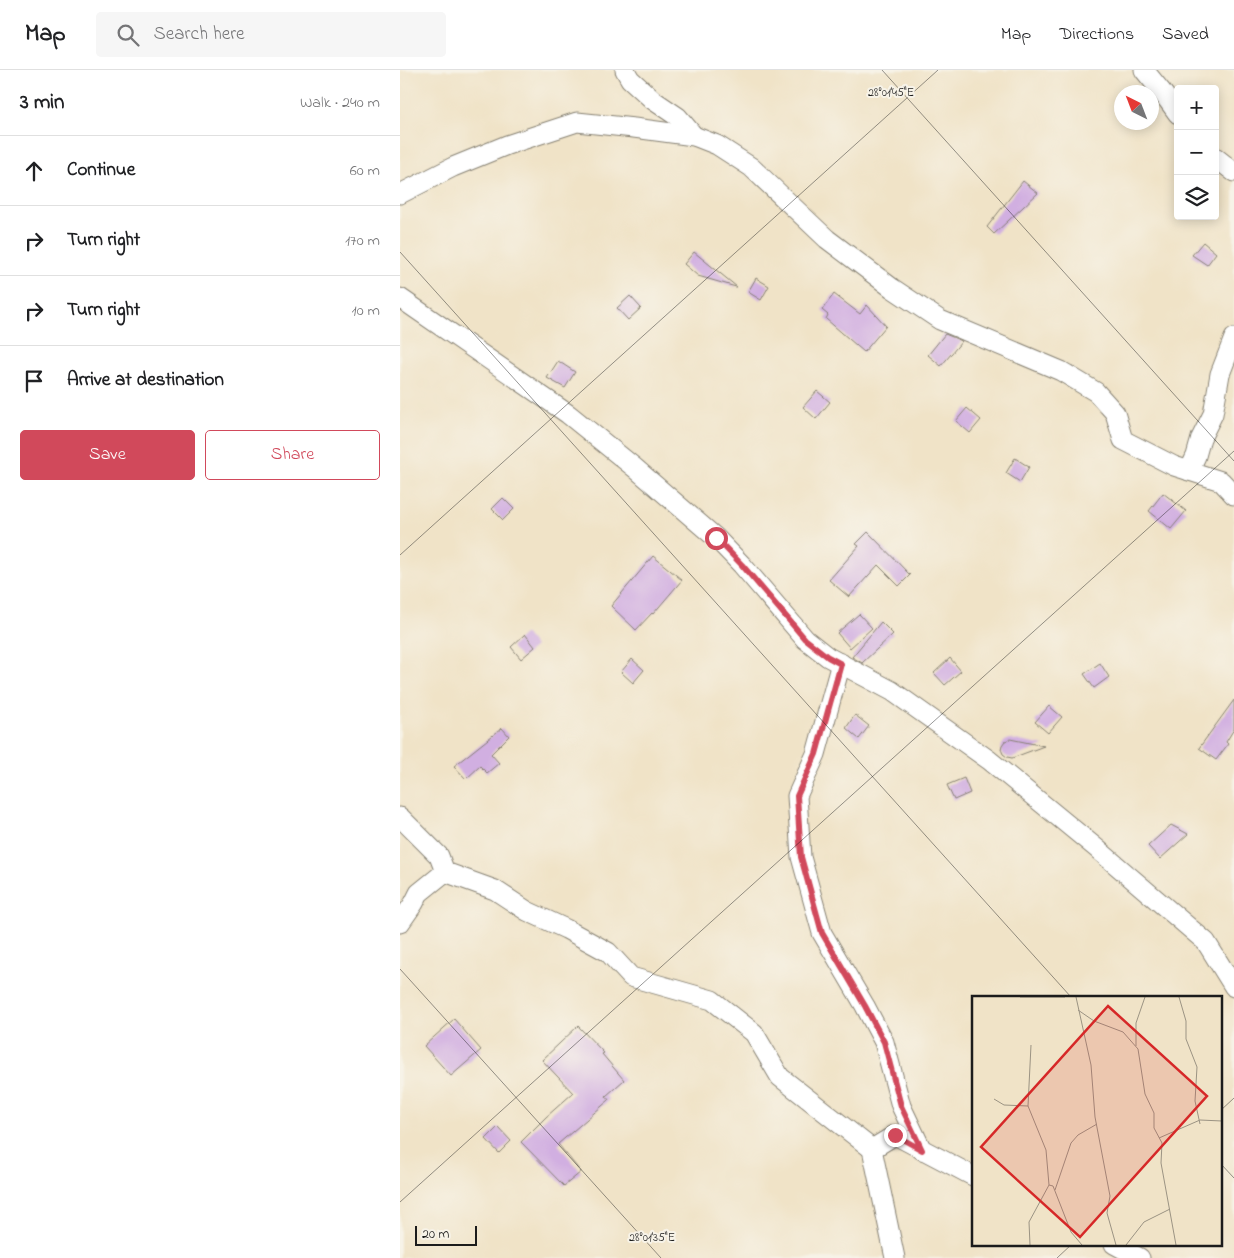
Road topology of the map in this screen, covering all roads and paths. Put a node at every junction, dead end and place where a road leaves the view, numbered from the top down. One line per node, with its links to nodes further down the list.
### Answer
1 (625, 70): 4 (street)
2 (1144, 70): 3 (street)
3 (1174, 109)
4 (694, 136): 7 (street); 10 (street)
5 (1219, 160): 6 (street)
6 (1234, 172)
7 (400, 194)
8 (400, 298): 12 (street)
9 (1234, 338): 10 (street)
10 (1189, 471): 11 (street)
11 (1234, 495)
12 (841, 664): 16 (street); 18 (street)
13 (400, 817): 14 (street)
14 (445, 872): 15 (street); 17 (street)
15 (400, 922)
16 (1234, 987)
17 (872, 1149): 18 (street); 21 (street)
18 (922, 1150): 19 (street)
19 (972, 1175)
20 (1118, 1246): 22 (street)
21 (895, 1258)
22 (1140, 1258)

